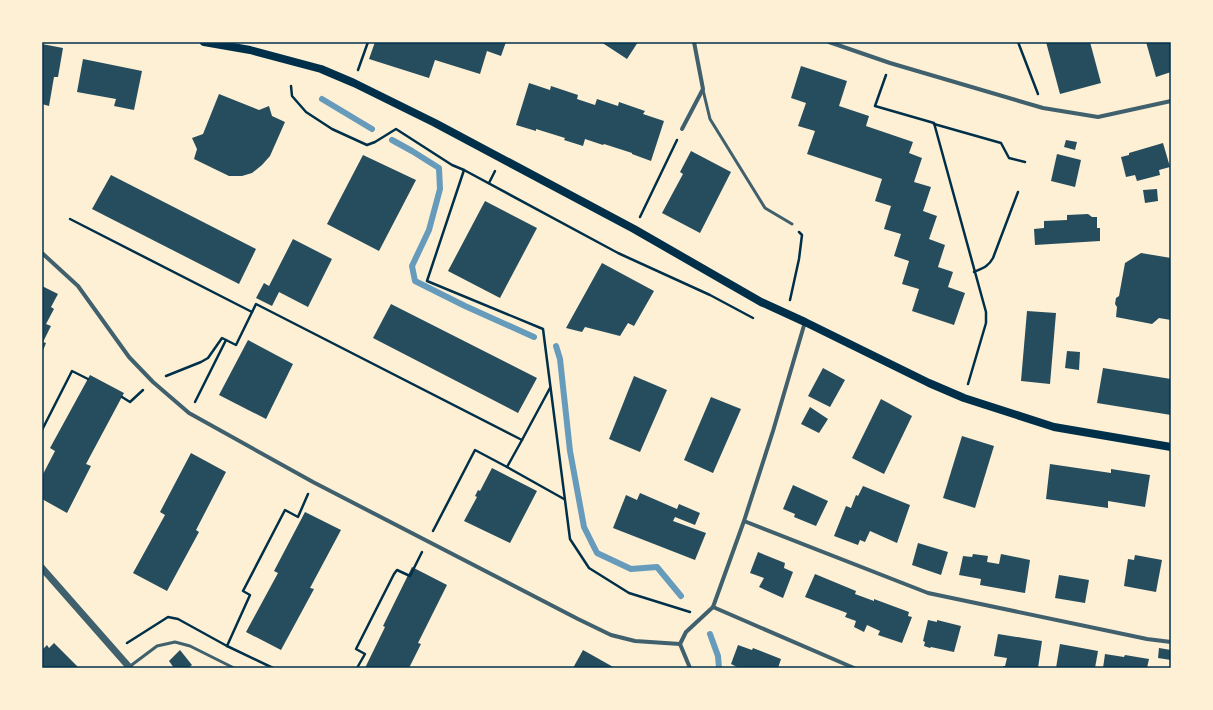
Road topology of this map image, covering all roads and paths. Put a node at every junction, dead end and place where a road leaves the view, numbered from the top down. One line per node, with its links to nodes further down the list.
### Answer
1 (204, 42): 7 (main road)
2 (368, 42): 7 (path)
3 (694, 42): 9 (street)
4 (828, 42): 11 (street)
5 (1018, 42): 11 (path)
6 (884, 80): 12 (path)
7 (354, 84): 19 (main road)
8 (291, 86): 15 (path)
9 (703, 89): 13 (street); 18 (lane)
10 (1171, 101): 11 (street)
11 (1043, 108)
12 (934, 123): 14 (path); 21 (path)
13 (682, 129): 19 (path)
14 (1025, 162)
15 (464, 170): 24 (path); 29 (path)
16 (1018, 192): 21 (path)
17 (70, 218): 23 (path)
18 (792, 224): 22 (path)
19 (634, 229): 25 (main road)
20 (42, 253): 28 (street)
21 (974, 272): 32 (path)
22 (790, 300)
23 (252, 312): 26 (path); 34 (path)
24 (753, 318)
25 (805, 322): 32 (main road); 39 (street)
26 (226, 340): 28 (path); 31 (path)
27 (88, 379): 33 (path)
28 (153, 382): 30 (path); 37 (street)
29 (550, 387): 34 (path); 38 (path)
30 (122, 397)
31 (198, 397)
32 (964, 398): 35 (main road)
33 (42, 430)
34 (522, 440): 36 (path)
35 (1171, 448)
36 (507, 467): 38 (path); 40 (path)
37 (314, 482): 40 (street); 46 (path)
38 (564, 499): 43 (path)
39 (744, 522): 42 (street); 44 (street)
40 (427, 542): 45 (street); 51 (path)
41 (42, 568): 47 (street)
42 (713, 607): 43 (street); 53 (street)
43 (702, 616): 45 (street)
44 (1171, 642)
45 (680, 644): 52 (street)
46 (227, 646): 47 (path); 50 (path)
47 (115, 651): 48 (street)
48 (129, 667): 49 (lane)
49 (234, 668)
50 (273, 668)
51 (357, 668)
52 (690, 668)
53 (854, 668)

